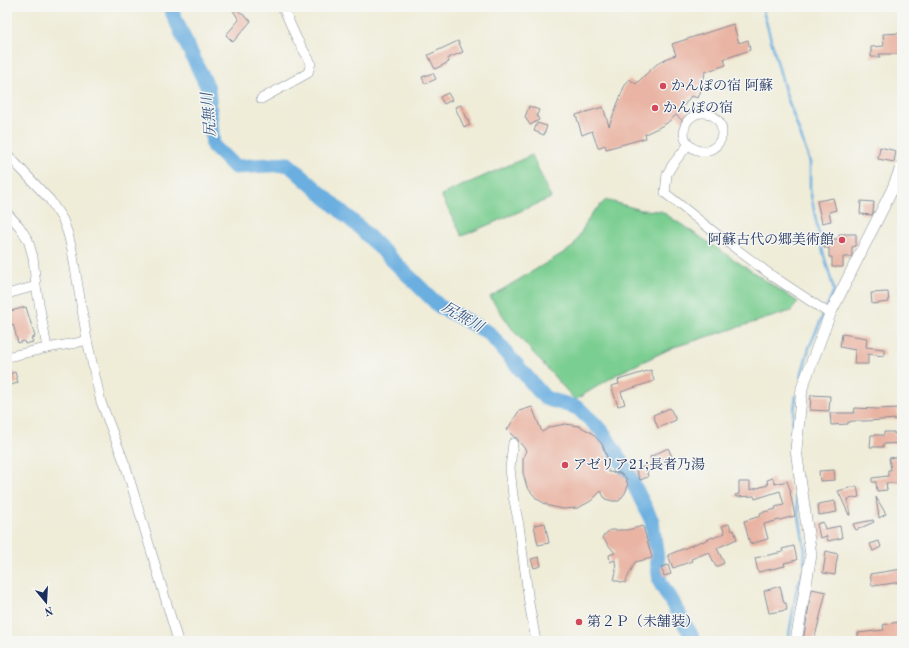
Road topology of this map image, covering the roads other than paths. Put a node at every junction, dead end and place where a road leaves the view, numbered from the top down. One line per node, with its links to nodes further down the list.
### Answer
1 (281, 7): 2 (street)
2 (261, 99)
3 (688, 145): 3 (street); 9 (street)
4 (7, 154): 10 (street)
5 (902, 165): 9 (street)
6 (7, 213): 7 (street)
7 (36, 286): 8 (street); 11 (street)
8 (7, 294)
9 (830, 314): 16 (street)
10 (87, 340): 11 (street); 14 (street)
11 (47, 348): 12 (street)
12 (7, 357)
13 (513, 443): 15 (street)
14 (178, 641)
15 (536, 641)
16 (796, 641)

